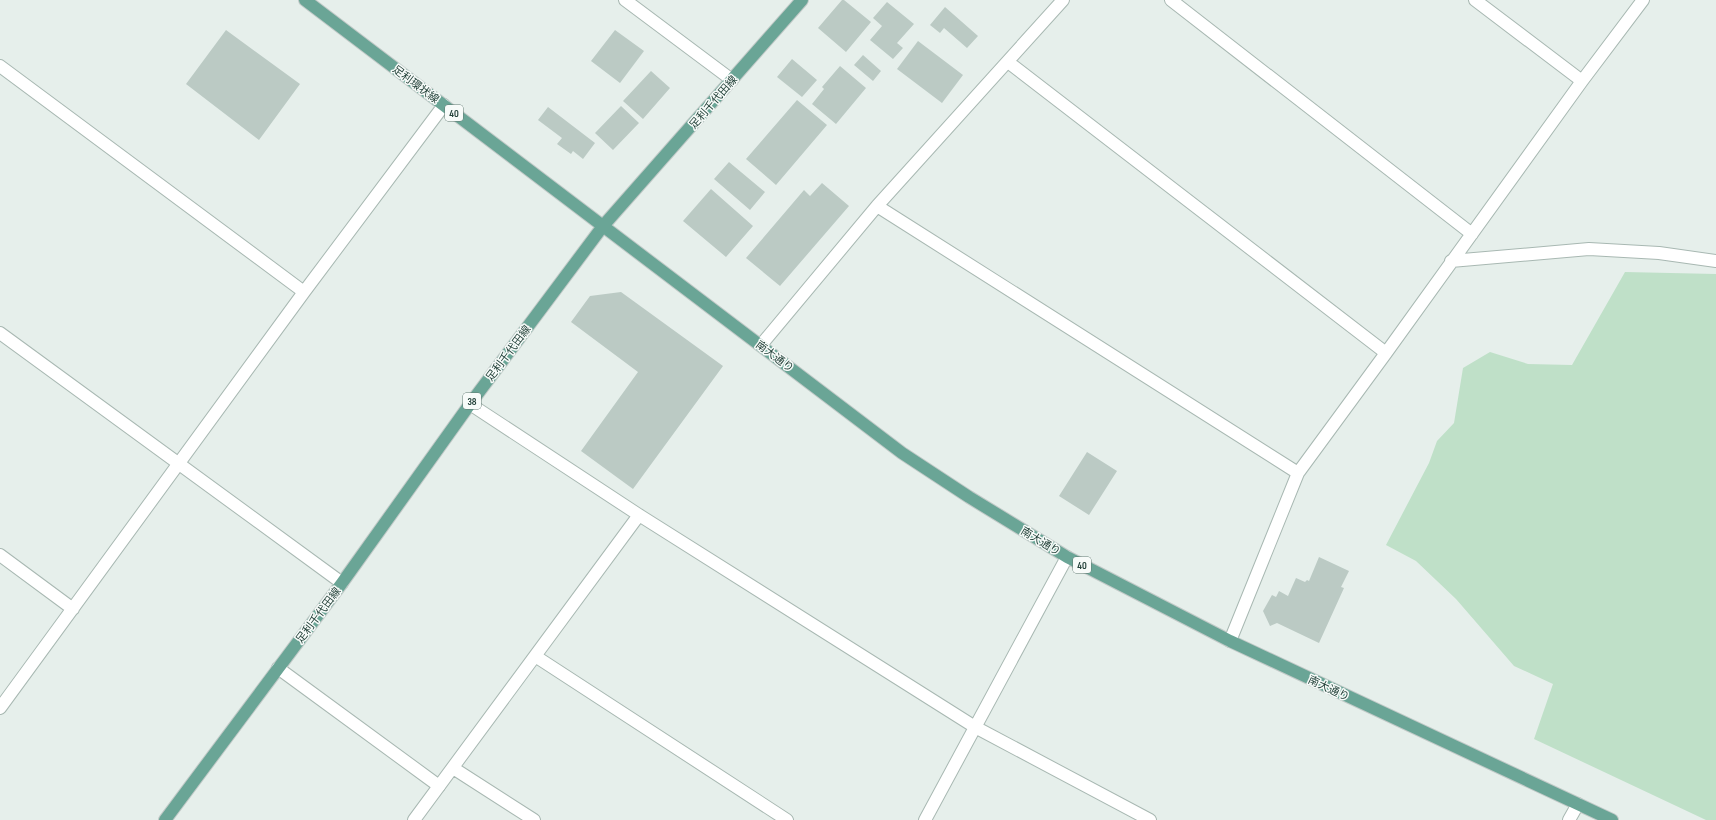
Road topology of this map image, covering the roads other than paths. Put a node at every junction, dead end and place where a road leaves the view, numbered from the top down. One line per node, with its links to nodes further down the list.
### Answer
1 (305, 0): 12 (main road, 足利環状線 / 40)
2 (625, 0): 10 (street)
3 (802, 0): 10 (main road, 足利千代田線 / 38)
4 (1063, 0): 8 (street)
5 (1171, 0): 15 (street)
6 (1475, 0): 11 (street)
7 (1643, 0): 11 (street)
8 (1008, 62): 13 (street); 21 (street)
9 (0, 66): 18 (street)
10 (732, 80): 14 (main road, 足利千代田線 / 38)
11 (1582, 81): 15 (street)
12 (444, 105): 14 (main road, 足利環状線 / 40); 18 (street)
13 (878, 206): 20 (street); 24 (street)
14 (603, 226): 20 (main road, 南大通り / 40); 22 (main road, 足利千代田線 / 38)
15 (1472, 234): 16 (street)
16 (1451, 261): 17 (street); 21 (street)
17 (1716, 261)
18 (304, 292): 23 (street)
19 (0, 333): 23 (street)
20 (761, 345): 27 (main road, 南大通り / 40)
21 (1386, 353): 24 (street)
22 (470, 404): 25 (street); 28 (main road, 足利千代田線 / 38)
23 (178, 464): 28 (street); 29 (street)
24 (1298, 472): 30 (street)
25 (639, 515): 31 (street); 34 (street)
26 (0, 555): 29 (street)
27 (1067, 557): 30 (main road, 南大通り / 40); 34 (street)
28 (342, 583): 32 (main road, 足利千代田線 / 38)
29 (73, 609): 33 (street)
30 (1230, 641): 37 (main road, 南大通り / 40)
31 (535, 656): 35 (street); 42 (street)
32 (278, 668): 36 (street); 39 (main road, 足利千代田線 / 38)
33 (0, 708)
34 (975, 727): 38 (street); 43 (street)
35 (453, 768): 36 (street); 41 (street)
36 (439, 786): 40 (street)
37 (1578, 804): 44 (street); 45 (main road, 南大通り / 40)
38 (1143, 818)
39 (165, 820)
40 (414, 820)
41 (534, 820)
42 (787, 820)
43 (925, 820)
44 (1569, 820)
45 (1612, 820)

